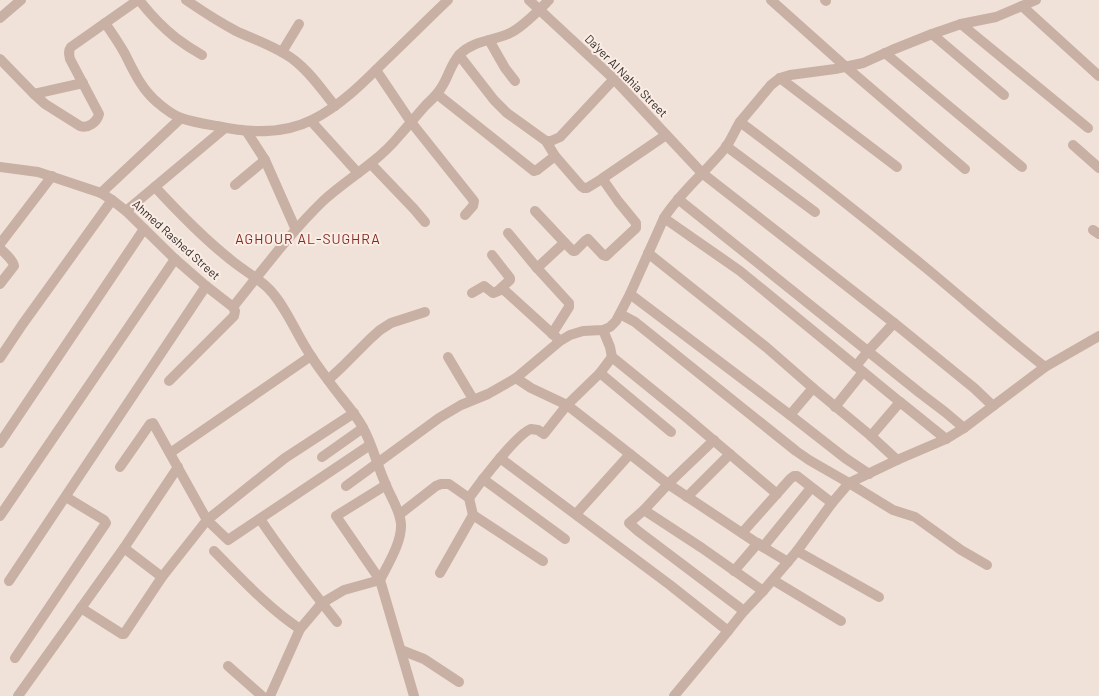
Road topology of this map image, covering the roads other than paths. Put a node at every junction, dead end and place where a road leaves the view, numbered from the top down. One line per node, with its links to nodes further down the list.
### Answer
1 (21, 0): 11 (street)
2 (138, 0): 12 (street); 19 (street)
3 (448, 0): 23 (street)
4 (529, 0): 10 (street, Da'yer Al Nahia Street)
5 (549, 0): 10 (street)
6 (772, 0): 22 (street)
7 (1036, 0): 9 (street)
8 (193, 2): 17 (street)
9 (1022, 6): 14 (street); 24 (street)
10 (540, 9): 16 (street); 26 (street, Da'yer Al Nahia Street)
11 (0, 18)
12 (105, 23): 28 (street); 33 (street)
13 (299, 24): 17 (street)
14 (961, 24): 15 (street); 38 (street)
15 (932, 34): 18 (street); 31 (street)
16 (489, 40): 20 (street); 27 (street)
17 (282, 52): 32 (street)
18 (885, 53): 22 (street); 48 (street)
19 (202, 55)
20 (459, 55): 30 (street); 41 (street)
21 (0, 59): 29 (street)
22 (846, 67): 25 (street); 51 (street)
23 (376, 70): 32 (street); 35 (street)
24 (1099, 76)
25 (780, 78): 36 (street); 47 (street)
26 (614, 79): 40 (street, Da'yer Al Nahia Street); 41 (street)
27 (515, 81)
28 (83, 83): 29 (street); 29 (street)
29 (34, 94)
30 (437, 94): 35 (street); 44 (street)
31 (1004, 95)
32 (335, 106): 34 (street)
33 (181, 118): 37 (street); 58 (street)
34 (311, 121): 39 (street); 52 (street)
35 (411, 122): 46 (street); 64 (street)
36 (740, 122): 42 (street); 98 (street)
37 (225, 128): 39 (street); 57 (street)
38 (1088, 128)
39 (247, 132): 45 (street)
40 (666, 135): 53 (street, Da'yer Al Nahia Street); 55 (street)
41 (546, 141): 44 (street)
42 (726, 146): 53 (street); 63 (street)
43 (1073, 146): 50 (street)
44 (555, 156): 55 (street)
45 (265, 160): 56 (street); 68 (street)
46 (371, 164): 52 (street); 66 (street)
47 (897, 167)
48 (1022, 167)
49 (1, 168): 54 (street, Ahmed Rashed Street)
50 (1099, 168)
51 (965, 169)
52 (358, 173): 68 (street)
53 (702, 173): 59 (street); 88 (street, Da'yer Al Nahia Street)
54 (52, 176): 58 (street, Ahmed Rashed Street); 71 (street)
55 (605, 177): 70 (street)
56 (234, 185)
57 (155, 187): 61 (street); 79 (street)
58 (101, 193): 60 (street, Ahmed Rashed Street)
59 (678, 199): 65 (street); 76 (street)
60 (112, 200): 61 (street, Ahmed Rashed Street); 97 (street)
61 (126, 211): 67 (street, Ahmed Rashed Street)
62 (535, 211): 70 (street)
63 (815, 212)
64 (465, 215)
65 (664, 218): 73 (street); 78 (street)
66 (425, 222)
67 (144, 229): 75 (street, Ahmed Rashed Street); 118 (street)
68 (296, 230): 79 (street)
69 (508, 233): 77 (street)
70 (565, 243): 77 (street)
71 (0, 244)
72 (0, 248): 80 (street)
73 (648, 253): 84 (street); 104 (street)
74 (492, 255): 82 (street)
75 (175, 259): 81 (street, Ahmed Rashed Street); 145 (street)
76 (753, 259): 78 (street); 93 (street)
77 (537, 268): 90 (street)
78 (740, 271): 99 (street)
79 (256, 278): 85 (street); 94 (street)
80 (0, 284)
81 (206, 286): 85 (street, Ahmed Rashed Street); 137 (street)
82 (500, 289): 83 (street); 90 (street)
83 (472, 293)
84 (630, 294): 87 (street); 111 (street)
85 (233, 307): 103 (street)
86 (425, 312): 102 (street)
87 (620, 314): 89 (street); 132 (street)
88 (894, 323): 93 (street); 108 (street, Da'yer Al Nahia Street)
89 (603, 330): 92 (street); 95 (street)
90 (552, 334): 92 (street)
91 (1099, 336): 98 (street)
92 (560, 341): 101 (street)
93 (868, 351): 99 (street); 113 (street)
94 (311, 356): 102 (street); 120 (street)
95 (612, 356): 100 (street); 116 (street)
96 (448, 357): 105 (street)
97 (0, 358)
98 (1045, 367): 108 (street)
99 (859, 369): 106 (street); 109 (street)
100 (600, 373): 107 (street); 114 (street)
101 (516, 378): 105 (street); 107 (street)
102 (328, 380): 110 (street)
103 (170, 381)
104 (813, 388): 109 (street); 111 (street)
105 (473, 399): 126 (street)
106 (900, 402): 115 (street); 117 (street)
107 (567, 405): 121 (street); 124 (street)
108 (993, 406): 113 (street)
109 (835, 407): 115 (street)
110 (354, 414): 112 (street); 147 (street)
111 (790, 415): 129 (street)
112 (363, 428): 119 (street); 123 (street)
113 (964, 428): 117 (street)
114 (671, 432)
115 (871, 436): 125 (street)
116 (714, 440): 122 (street); 131 (street)
117 (946, 440): 125 (street)
118 (0, 443)
119 (370, 445): 126 (street); 146 (street)
120 (170, 453): 127 (street); 128 (street)
121 (630, 454): 131 (street); 144 (street)
122 (730, 454): 136 (street); 138 (street)
123 (322, 457)
124 (500, 458): 130 (street); 144 (street)
125 (897, 460): 129 (street)
126 (378, 462): 133 (street); 134 (street)
127 (120, 467)
128 (178, 467): 147 (street); 151 (street)
129 (869, 474): 132 (street)
130 (483, 479): 139 (street); 149 (street)
131 (668, 484): 138 (street); 141 (street)
132 (849, 484): 140 (street); 156 (street)
133 (386, 485): 142 (street); 160 (street)
134 (346, 486)
135 (811, 488): 136 (street); 140 (street); 150 (street)
136 (777, 494): 148 (street)
137 (66, 497): 162 (street); 173 (street)
138 (688, 497): 148 (street)
139 (469, 498): 142 (street); 143 (street)
140 (832, 503): 153 (street)
141 (644, 510): 157 (street); 167 (street)
142 (400, 514): 160 (street)
143 (473, 514): 154 (street); 158 (street)
144 (576, 514): 171 (street)
145 (0, 516)
146 (260, 519): 147 (street); 165 (street)
147 (207, 520): 159 (street)
148 (742, 533): 150 (street)
149 (565, 539)
150 (760, 545): 155 (street); 157 (street)
151 (124, 548): 159 (street); 166 (street)
152 (214, 551): 170 (street)
153 (797, 551): 155 (street); 164 (street)
154 (543, 561)
155 (788, 562): 161 (street)
156 (987, 565)
157 (734, 571): 163 (street)
158 (440, 573)
159 (162, 577): 166 (street)
160 (380, 580): 165 (street); 172 (street)
161 (773, 580): 163 (street); 168 (street)
162 (9, 581)
163 (763, 591): 167 (street)
164 (879, 597)
165 (322, 603): 169 (street); 170 (street)
166 (81, 608): 176 (street)
167 (744, 611): 171 (street)
168 (842, 620)
169 (337, 622)
170 (300, 629): 178 (street)
171 (728, 631): 180 (street)
172 (401, 650): 175 (street); 179 (street)
173 (15, 658)
174 (228, 666): 177 (street)
175 (459, 682)
176 (18, 696)
177 (262, 696)
178 (270, 696)
179 (414, 696)
180 (674, 696)

